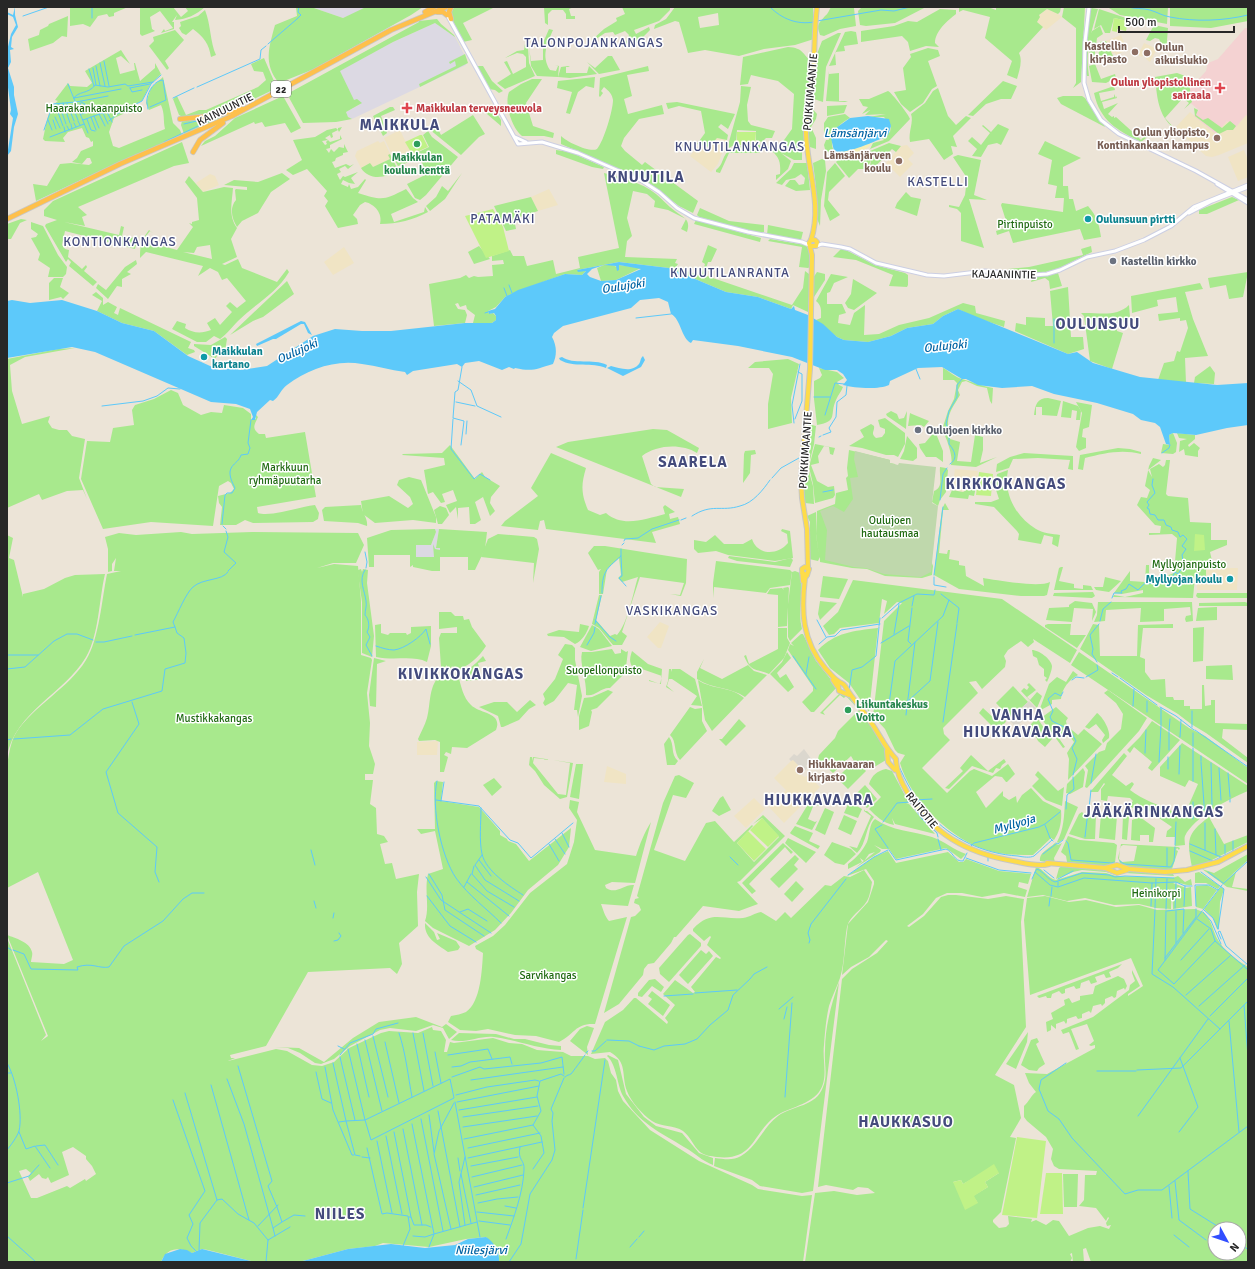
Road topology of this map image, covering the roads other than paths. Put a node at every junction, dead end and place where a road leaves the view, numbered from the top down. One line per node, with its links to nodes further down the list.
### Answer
1 (434, 7): 6 (highway)
2 (443, 7): 6 (highway, KAINUUNTIE / 22); 7 (highway, KAINUUNTIE / 22); 8 (main road); 9 (main road)
3 (451, 7): 9 (highway)
4 (816, 7): 18 (main road, POIKKIMAANTIE)
5 (1089, 7): 15 (main road)
6 (425, 12): 11 (highway, KAINUUNTIE / 22)
7 (431, 13): 8 (highway); 11 (highway, KAINUUNTIE / 22)
8 (446, 15): 10 (main road)
9 (451, 19): 10 (main road)
10 (452, 25): 18 (main road, KAJAANINTIE)
11 (242, 110): 12 (highway); 13 (highway); 17 (highway, KAINUUNTIE / 22)
12 (180, 119)
13 (193, 152)
14 (1248, 186): 15 (main road, KAJAANINTIE)
15 (1232, 192): 16 (main road); 18 (main road, KAJAANINTIE)
16 (1248, 201)
17 (7, 218)
18 (813, 243): 19 (main road, POIKKIMAANTIE)
19 (806, 565): 20 (main road); 21 (main road)
20 (802, 573): 21 (main road); 23 (main road)
21 (807, 575): 22 (main road)
22 (842, 684): 23 (main road); 24 (main road)
23 (837, 686): 25 (main road)
24 (845, 688): 25 (main road); 26 (main road)
25 (842, 692): 26 (main road)
26 (850, 697): 27 (main road)
27 (890, 757): 28 (main road); 28 (main road)
28 (893, 764): 31 (main road, RAITOTIE)
29 (1248, 846): 32 (main road, RAITOTIE)
30 (1114, 866): 31 (main road, RAITOTIE); 32 (main road, RAITOTIE); 33 (main road)
31 (1105, 868): 33 (main road, RAITOTIE)
32 (1120, 869): 33 (main road, RAITOTIE)
33 (1114, 871)

